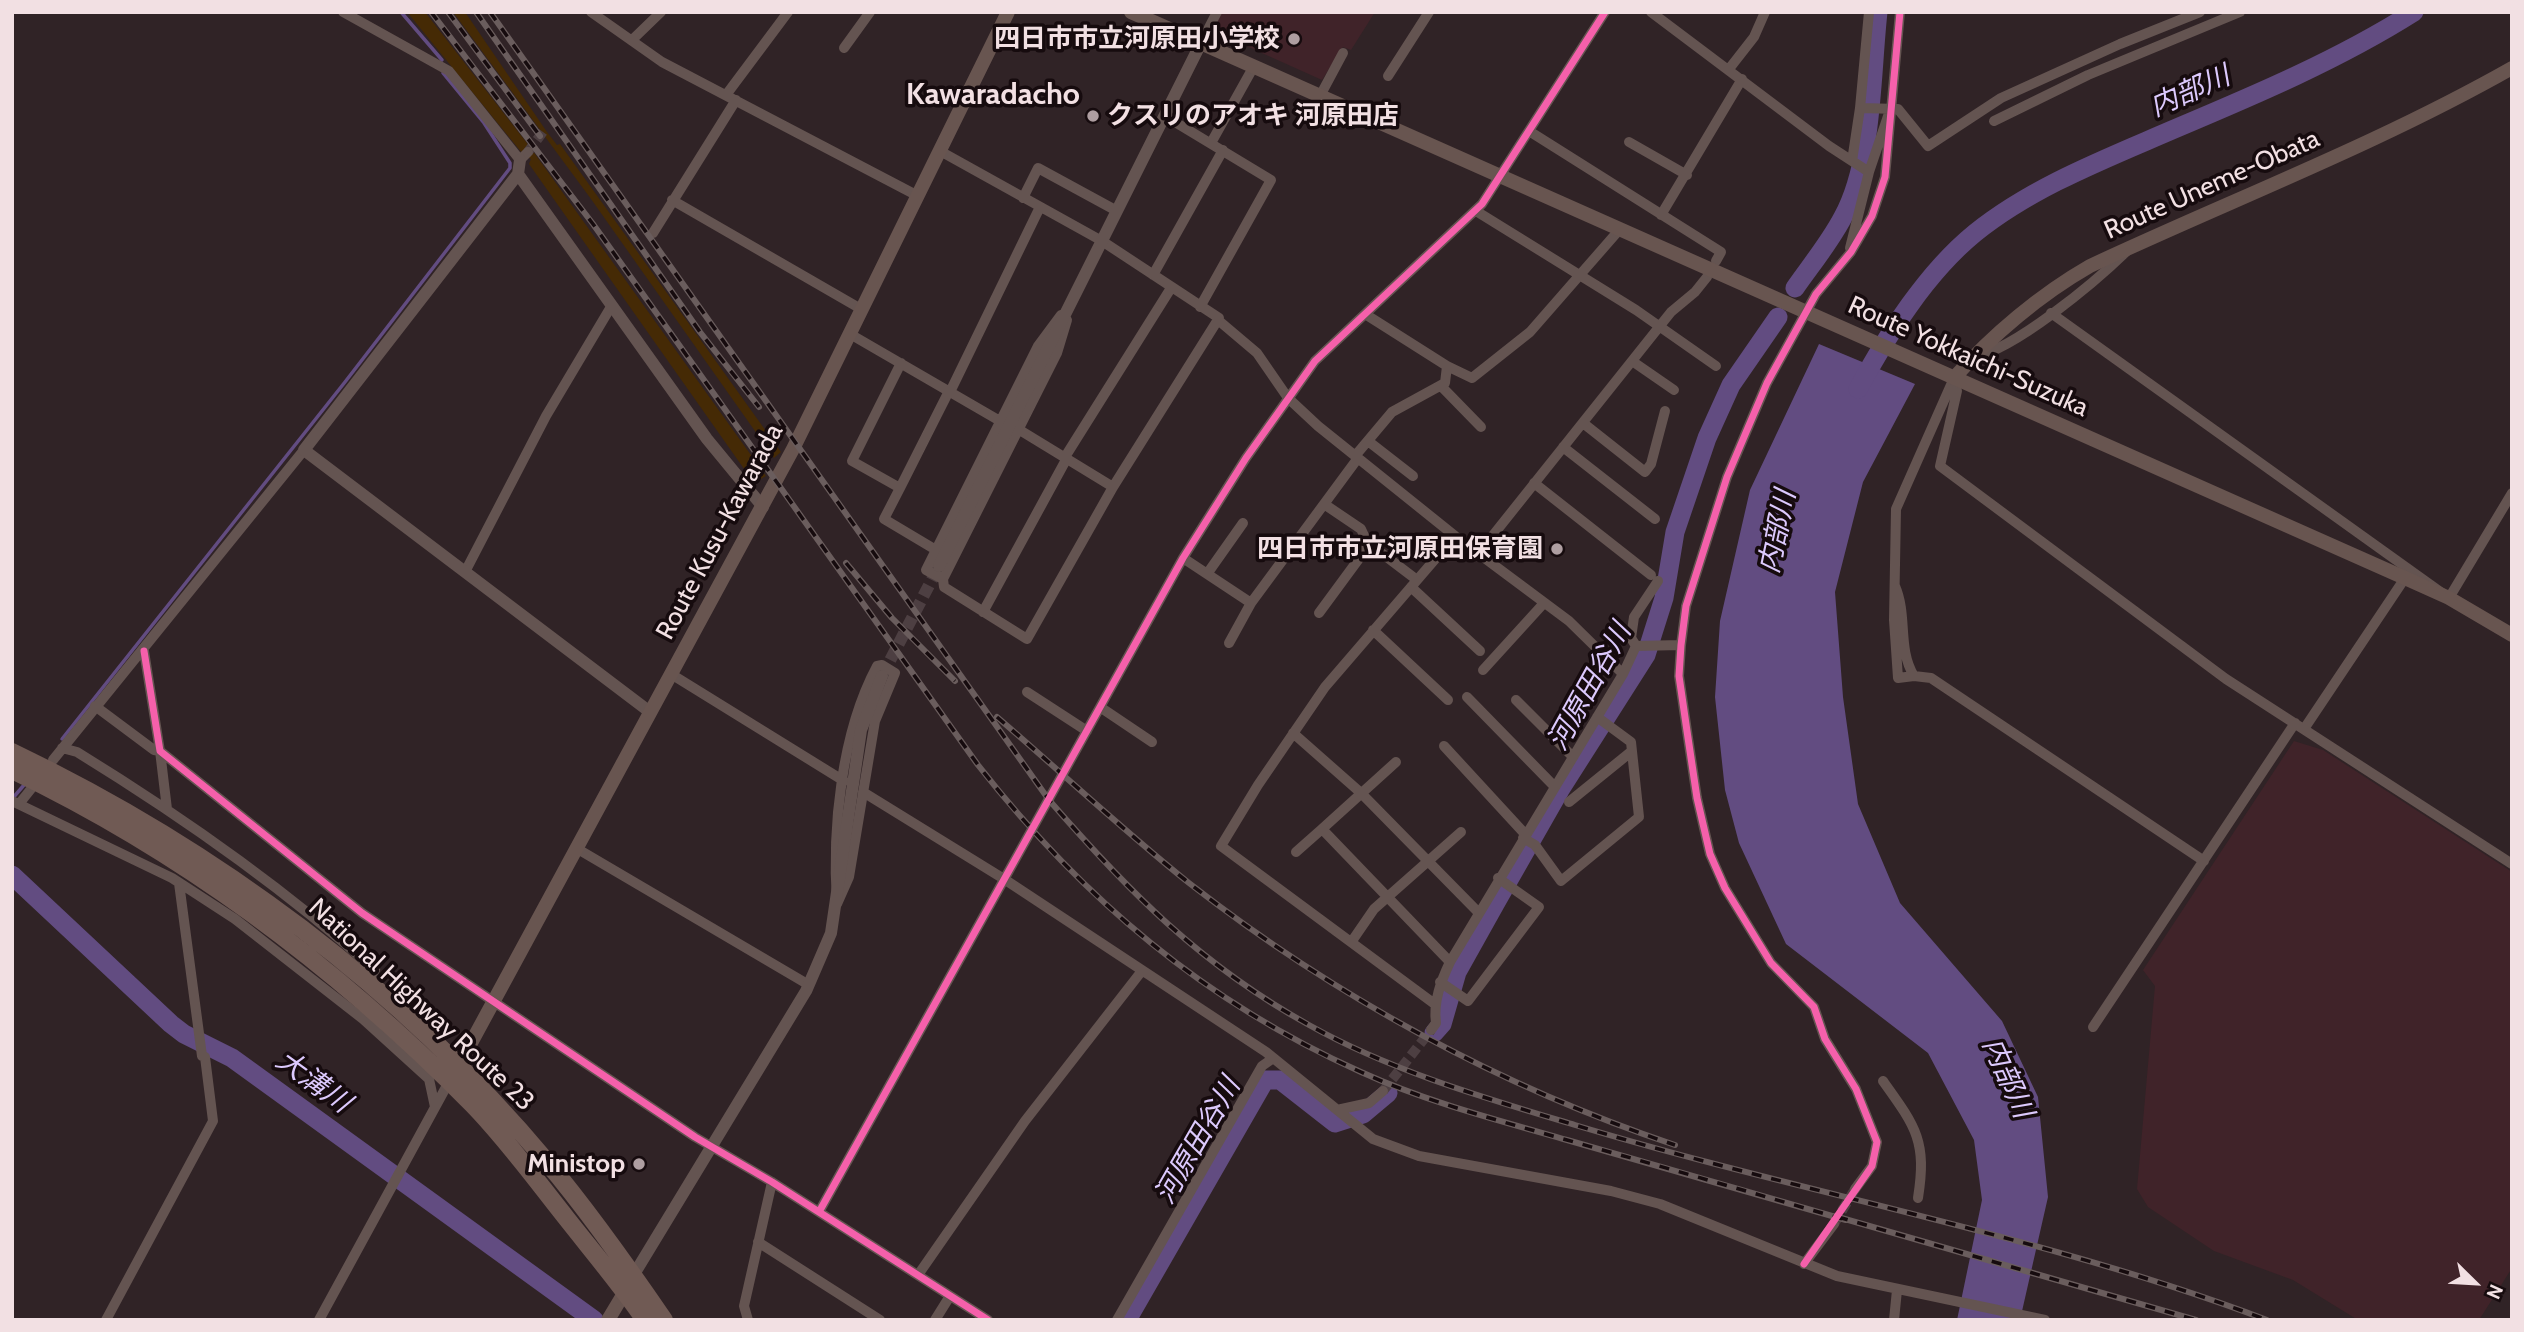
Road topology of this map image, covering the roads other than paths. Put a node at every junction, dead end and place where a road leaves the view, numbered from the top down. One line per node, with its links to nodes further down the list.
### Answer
1 (343, 12): 37 (street)
2 (591, 12): 17 (street)
3 (661, 12): 17 (street)
4 (788, 12): 27 (street)
5 (870, 12): 19 (street)
6 (1008, 12): 36 (main road, Route Kusu-Kawarada)
7 (1131, 12): 18 (main road, Route Yokkaichi-Suzuka)
8 (1217, 12): 18 (street)
9 (1429, 12): 24 (street)
10 (1605, 12): 32 (street)
11 (1651, 12): 23 (street)
12 (1765, 12): 23 (street)
13 (1870, 12): 28 (street)
14 (1900, 12): 29 (street)
15 (2200, 12): 29 (street)
16 (2240, 12): 31 (street)
17 (632, 40): 27 (street)
18 (1201, 43): 21 (main road, Route Yokkaichi-Suzuka); 30 (street)
19 (844, 48)
20 (1343, 53): 26 (street)
21 (1254, 66): 26 (main road, Route Yokkaichi-Suzuka); 34 (street)
22 (2512, 68): 53 (main road, Route Uneme-Obata)
23 (1729, 69): 25 (street)
24 (1388, 76)
25 (1742, 79): 38 (street); 41 (street)
26 (1320, 96): 42 (main road, Route Yokkaichi-Suzuka)
27 (731, 98): 43 (street); 45 (street)
28 (1861, 108): 29 (street); 38 (street)
29 (1890, 111): 39 (street); 54 (street)
30 (1165, 116): 34 (street); 47 (street)
31 (1994, 121)
32 (1529, 131): 42 (street); 49 (street)
33 (1629, 142): 41 (street)
34 (1212, 143): 35 (street)
35 (1223, 150): 56 (street); 62 (street)
36 (940, 151): 43 (main road, Route Kusu-Kawarada); 44 (street)
37 (524, 156): 40 (street)
38 (1853, 162): 39 (street)
39 (1867, 171): 54 (street)
40 (518, 174): 61 (street); 87 (street)
41 (1687, 175): 49 (street)
42 (1500, 176): 48 (street); 50 (main road, Route Yokkaichi-Suzuka)
43 (918, 196): 63 (main road, Route Kusu-Kawarada)
44 (1023, 198): 46 (street); 47 (street)
45 (672, 200): 51 (street); 63 (street)
46 (1040, 207): 52 (street); 78 (street)
47 (1117, 211): 52 (street)
48 (1476, 211): 57 (street); 65 (street)
49 (1661, 215): 55 (street)
50 (1620, 229): 57 (street); 66 (main road, Route Yokkaichi-Suzuka)
51 (653, 233)
52 (1102, 241): 56 (street); 60 (street)
53 (2133, 246): 64 (street); 70 (main road, Route Uneme-Obata)
54 (1851, 252): 66 (street)
55 (1716, 261)
56 (1153, 275): 59 (street)
57 (1582, 276): 68 (street); 73 (street)
58 (1707, 277): 68 (street)
59 (1171, 288): 62 (street); 89 (street)
60 (1073, 303): 81 (street); 84 (street); 105 (street)
61 (612, 306): 96 (street); 104 (street)
62 (1200, 307): 67 (street)
63 (862, 309): 69 (main road, Route Kusu-Kawarada)
64 (2051, 313): 70 (street); 109 (street)
65 (1365, 314): 73 (street); 79 (street)
66 (1809, 314): 75 (main road, Route Yokkaichi-Suzuka); 117 (street)
67 (1219, 320): 79 (street); 92 (street)
68 (1660, 326): 71 (street); 74 (street)
69 (849, 334): 72 (street); 96 (main road, Route Kusu-Kawarada)
70 (1972, 358): 75 (main road, Route Uneme-Obata)
71 (1632, 361): 77 (street); 82 (street)
72 (901, 363): 78 (street); 93 (street)
73 (1447, 366): 76 (street)
74 (1716, 366)
75 (1954, 377): 107 (main road, Route Yokkaichi-Suzuka); 133 (street); 160 (street)
76 (1441, 386): 83 (street); 85 (street)
77 (1674, 390)
78 (950, 392): 81 (street); 93 (street)
79 (1288, 398): 88 (street); 103 (street)
80 (1665, 411): 82 (street)
81 (1000, 421): 101 (street)
82 (1583, 423): 86 (street)
83 (1481, 427)
84 (1018, 429): 89 (street); 105 (street)
85 (1368, 441): 88 (street); 90 (street)
86 (1563, 447): 91 (street); 97 (street)
87 (304, 450): 104 (street); 120 (street)
88 (1356, 457): 95 (street); 99 (street)
89 (1066, 458): 92 (street); 112 (street)
90 (1413, 477)
91 (1534, 483): 102 (street); 118 (street)
92 (1113, 487): 112 (street)
93 (900, 488): 101 (street)
94 (2512, 493): 109 (street)
95 (1324, 504): 100 (street); 110 (street)
96 (763, 507): 122 (main road, Route Kusu-Kawarada)
97 (1655, 519)
98 (1243, 523): 106 (street)
99 (1455, 536): 102 (street); 108 (street)
100 (1367, 542): 108 (street); 113 (street)
101 (936, 550): 105 (street)
102 (1478, 554): 111 (street)
103 (1183, 558): 106 (street); 130 (street)
104 (465, 572): 131 (street)
105 (941, 572): 112 (street)
106 (1207, 574): 110 (street)
107 (2405, 578): 109 (main road, Route Yokkaichi-Suzuka); 133 (street)
108 (1414, 583): 114 (street); 119 (street)
109 (2449, 598): 115 (main road, Route Yokkaichi-Suzuka)
110 (1251, 603): 116 (street)
111 (1544, 603): 121 (street); 123 (street)
112 (983, 612)
113 (1319, 612)
114 (1373, 629): 127 (street); 135 (street)
115 (2512, 635)
116 (1230, 643)
117 (1681, 645): 118 (street); 186 (street)
118 (1641, 646): 123 (street)
119 (1480, 650)
120 (144, 651): 129 (street); 139 (street)
121 (1483, 670)
122 (671, 674): 131 (main road, Route Kusu-Kawarada); 146 (street)
123 (1623, 674): 132 (street)
124 (882, 676): 166 (street)
125 (1027, 692): 134 (street)
126 (1467, 697): 147 (street)
127 (1448, 700)
128 (1517, 700): 142 (street)
129 (95, 706): 138 (street); 139 (street)
130 (1100, 708): 134 (street); 136 (street)
131 (650, 712): 157 (main road, Route Kusu-Kawarada)
132 (1599, 718): 140 (street); 142 (street)
133 (2300, 726): 160 (street); 161 (street)
134 (1087, 731): 162 (street)
135 (1293, 733): 150 (street); 168 (street)
136 (1152, 743)
137 (1444, 746): 156 (street)
138 (62, 748): 143 (street); 153 (street)
139 (160, 751): 153 (street); 174 (street)
140 (1632, 751): 152 (street); 156 (street)
141 (12, 752): 171 (highway, National Highway Route 23)
142 (1572, 756): 147 (street)
143 (54, 760)
144 (1396, 762): 150 (street)
145 (12, 770): 179 (highway, National Highway Route 23)
146 (844, 781): 149 (street); 166 (street)
147 (1554, 786): 156 (street)
148 (31, 789): 151 (street)
149 (863, 792): 162 (street); 166 (street)
150 (1361, 793): 154 (street); 159 (street)
151 (16, 802): 164 (street)
152 (1569, 802)
153 (167, 809): 171 (street)
154 (1322, 829): 158 (street); 165 (street)
155 (1461, 832): 159 (street)
156 (1527, 839): 163 (street)
157 (576, 848): 172 (street); 174 (main road, Route Kusu-Kawarada)
158 (1296, 852)
159 (1427, 860): 165 (street); 167 (street)
160 (2204, 861): 176 (street)
161 (2512, 864)
162 (1004, 879): 170 (street); 188 (street)
163 (1504, 881): 167 (street); 173 (street)
164 (178, 883): 182 (street); 199 (street)
165 (1387, 897): 168 (street); 169 (street)
166 (837, 904): 172 (street)
167 (1478, 912): 169 (street)
168 (1352, 941): 175 (street)
169 (1450, 962): 173 (street)
170 (1141, 972): 178 (street); 192 (street)
171 (366, 982): 179 (highway, National Highway Route 23)
172 (809, 985): 184 (street)
173 (1447, 986): 175 (street)
174 (492, 1003): 179 (main road, Route Kusu-Kawarada); 184 (street)
175 (1436, 1005): 177 (street)
176 (2093, 1027)
177 (1431, 1030)
178 (1272, 1059): 183 (street); 207 (street)
179 (453, 1074): 182 (street); 193 (highway, National Highway Route 23); 195 (highway, National Highway Route 23)
180 (1883, 1082): 187 (street)
181 (1383, 1091): 183 (street)
182 (435, 1107): 200 (street)
183 (1344, 1116): 191 (street)
184 (711, 1147): 185 (street); 193 (street)
185 (772, 1182): 188 (street); 190 (street)
186 (1856, 1189)
187 (1918, 1198)
188 (819, 1212): 192 (street)
189 (1834, 1224): 191 (street)
190 (758, 1242): 203 (street); 204 (street)
191 (1804, 1264): 194 (street)
192 (918, 1275): 196 (street)
193 (634, 1276): 195 (main road); 202 (highway, National Highway Route 23)
194 (1897, 1290): 198 (street); 208 (street)
195 (624, 1292): 197 (main road); 201 (highway, National Highway Route 23)
196 (950, 1296): 205 (street); 206 (street)
197 (610, 1317)
198 (1893, 1317)
199 (106, 1320)
200 (319, 1320)
201 (645, 1320)
202 (664, 1320)
203 (748, 1320)
204 (880, 1320)
205 (935, 1320)
206 (988, 1320)
207 (1117, 1320)
208 (2045, 1320)

